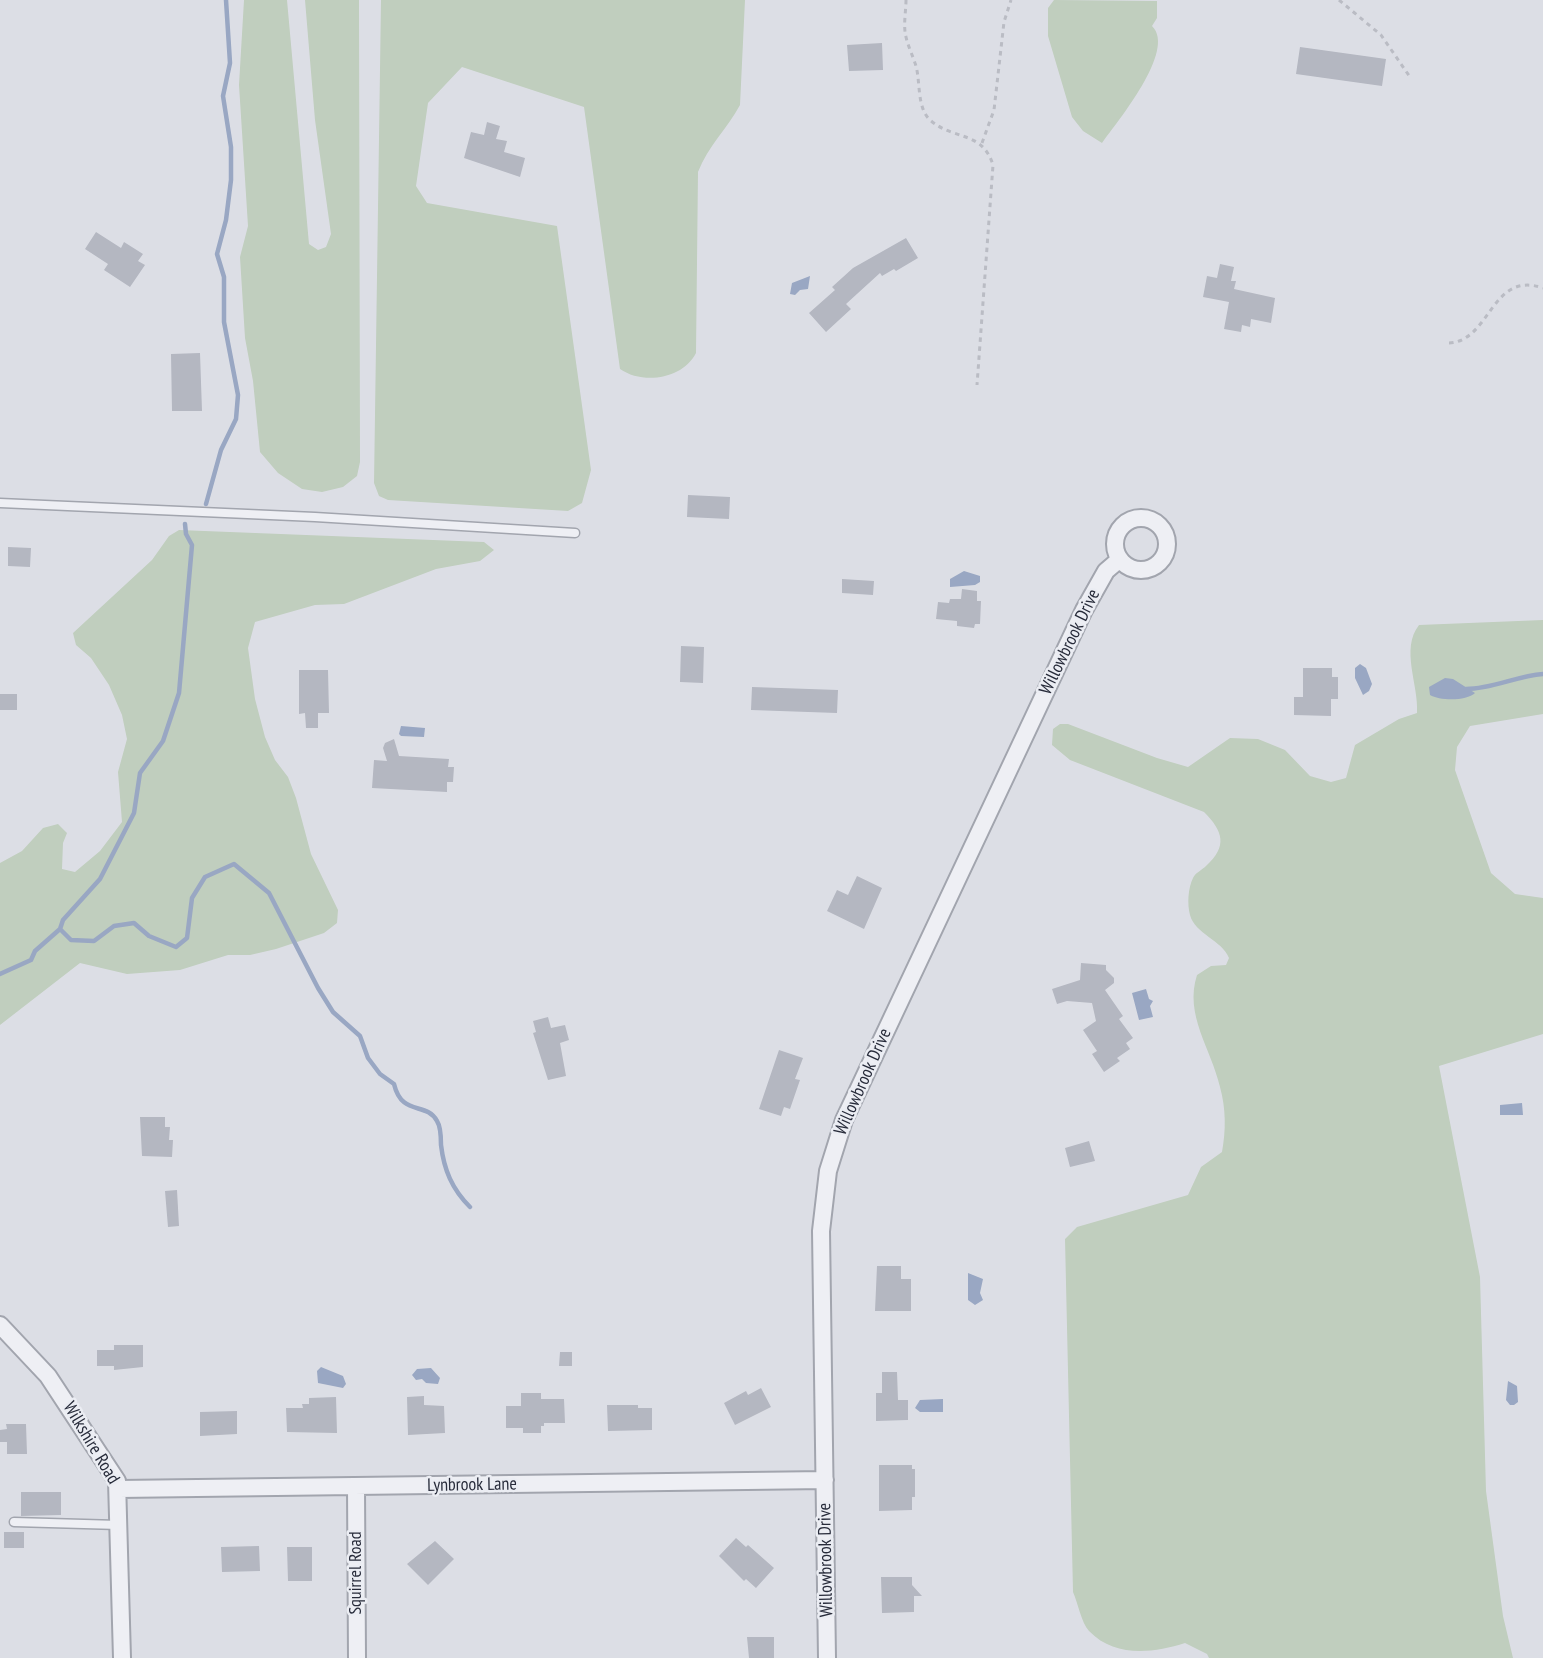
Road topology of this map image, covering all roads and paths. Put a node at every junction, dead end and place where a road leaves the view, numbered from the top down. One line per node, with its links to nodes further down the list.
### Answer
1 (906, 0): 5 (path)
2 (1011, 0): 5 (path)
3 (1339, 0): 4 (path)
4 (1410, 77)
5 (982, 143): 8 (path)
6 (1543, 288): 7 (path)
7 (1449, 343)
8 (976, 385)
9 (0, 503): 10 (lane)
10 (575, 533)
11 (1120, 559): 13 (street, Willowbrook Drive)
12 (0, 1325): 15 (street, Wilkshire Road)
13 (825, 1479): 14 (street, Lynbrook Lane); 20 (street, Willowbrook Drive)
14 (356, 1487): 15 (street, Lynbrook Lane); 19 (street, Squirrel Road)
15 (119, 1489): 17 (street, Wilkshire Road)
16 (14, 1522): 17 (lane)
17 (120, 1524): 18 (street, Wilkshire Road)
18 (122, 1658)
19 (357, 1658)
20 (827, 1658)

